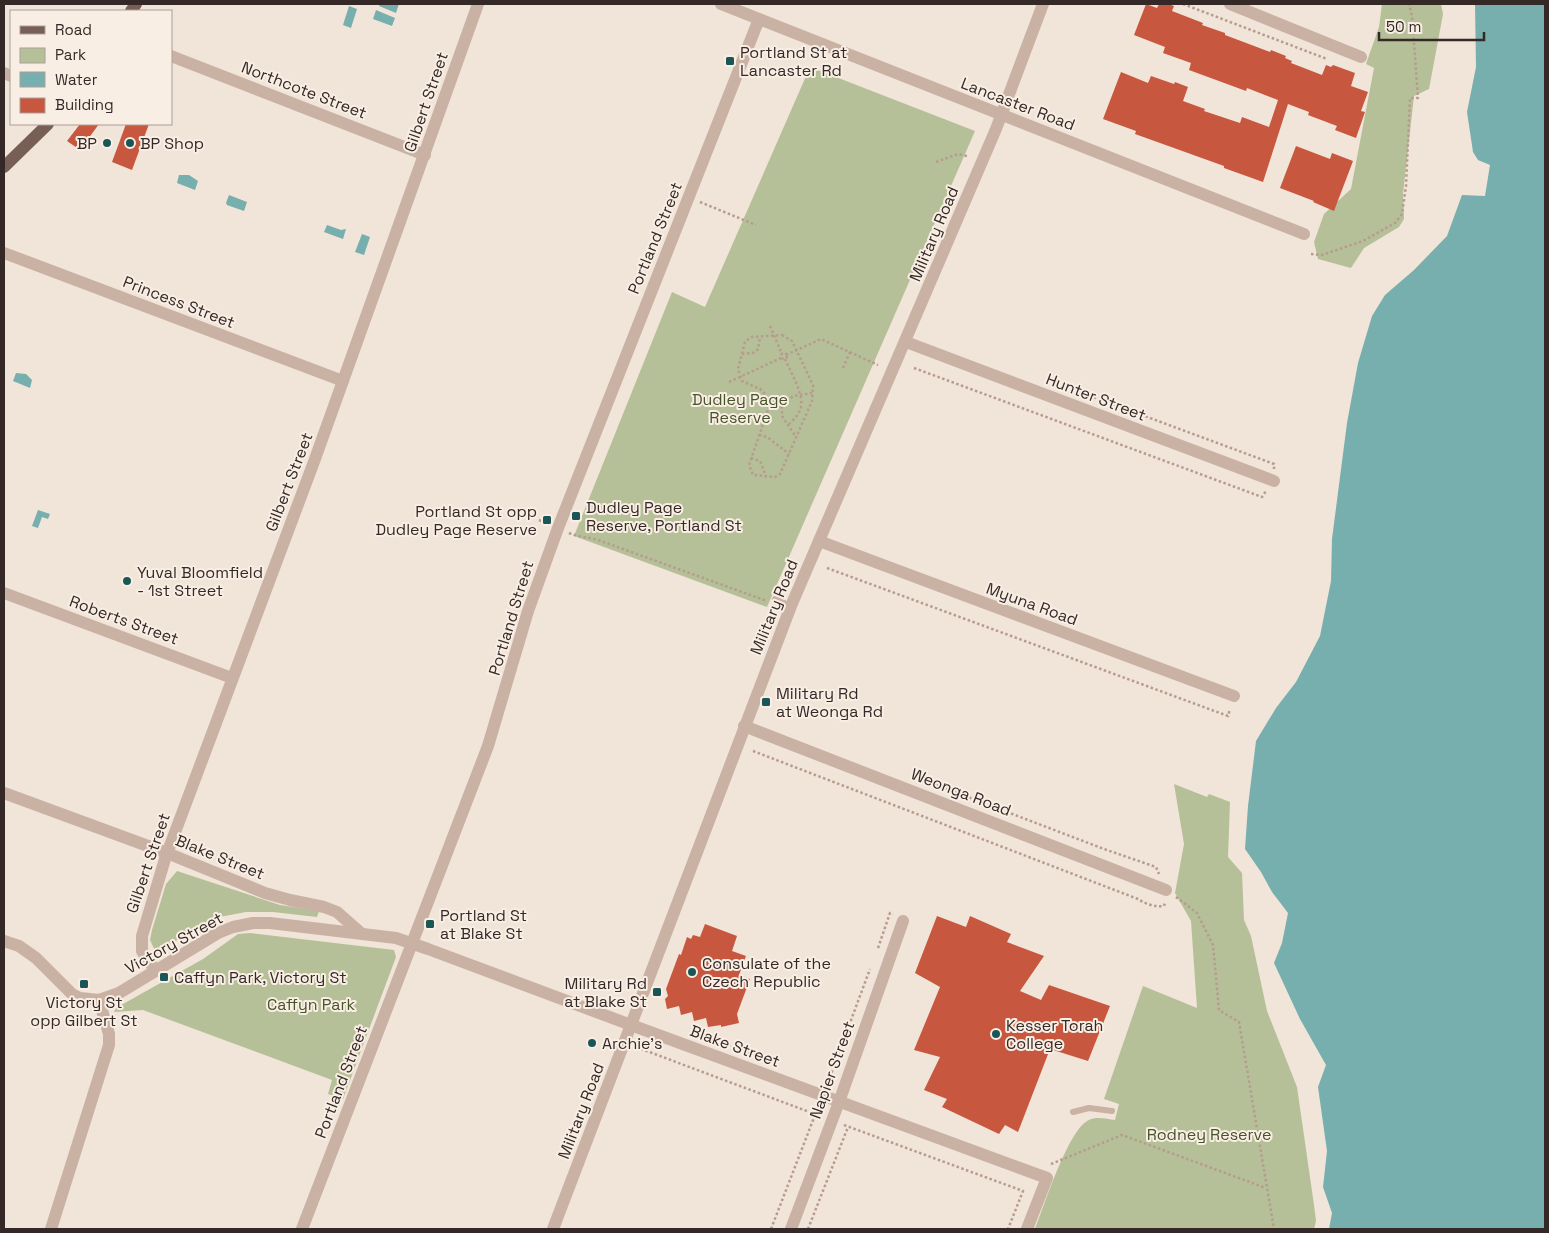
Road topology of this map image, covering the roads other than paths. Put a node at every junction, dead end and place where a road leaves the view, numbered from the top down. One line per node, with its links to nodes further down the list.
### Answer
1 (478, 4): 10 (street, Gilbert Street)
2 (721, 4): 5 (street, Lancaster Road)
3 (1044, 4): 8 (street, Military Road)
4 (1230, 4): 7 (street)
5 (759, 19): 8 (street, Lancaster Road); 30 (street, Portland Street)
6 (172, 56): 10 (street, Northcote Street)
7 (1362, 57)
8 (1002, 115): 12 (street, Lancaster Road); 14 (street, Military Road)
9 (47, 125): 11 (main road)
10 (425, 155): 15 (street, Gilbert Street)
11 (4, 167)
12 (1304, 234)
13 (4, 253): 15 (street, Princess Street)
14 (906, 342): 16 (street, Hunter Street); 17 (street, Military Road)
15 (343, 381): 21 (street, Gilbert Street)
16 (1274, 481)
17 (819, 541): 20 (street, Military Road); 22 (street, Myuna Road)
18 (4, 593): 21 (street, Roberts Street)
19 (774, 601): 20 (lane)
20 (791, 606): 23 (street, Military Road)
21 (232, 678): 25 (street, Gilbert Street)
22 (1234, 696)
23 (744, 726): 26 (street, Weonga Road); 33 (street, Military Road)
24 (4, 793): 25 (street, Blake Street)
25 (167, 853): 28 (street, Blake Street); 31 (street, Gilbert Street)
26 (1166, 890)
27 (902, 921): 34 (street, Napier Street)
28 (362, 934): 30 (street, Victory Street); 31 (street, Victory Street)
29 (4, 940): 32 (street)
30 (412, 943): 33 (street, Blake Street); 38 (street, Portland Street)
31 (155, 970): 32 (street, Victory Street)
32 (99, 1000): 37 (street)
33 (631, 1025): 34 (street, Blake Street); 39 (street, Military Road)
34 (839, 1102): 40 (street, Napier Street); 41 (street, Blake Street)
35 (1112, 1111): 36 (lane)
36 (1073, 1112)
37 (51, 1229)
38 (302, 1229)
39 (553, 1229)
40 (790, 1229)
41 (1027, 1229)

